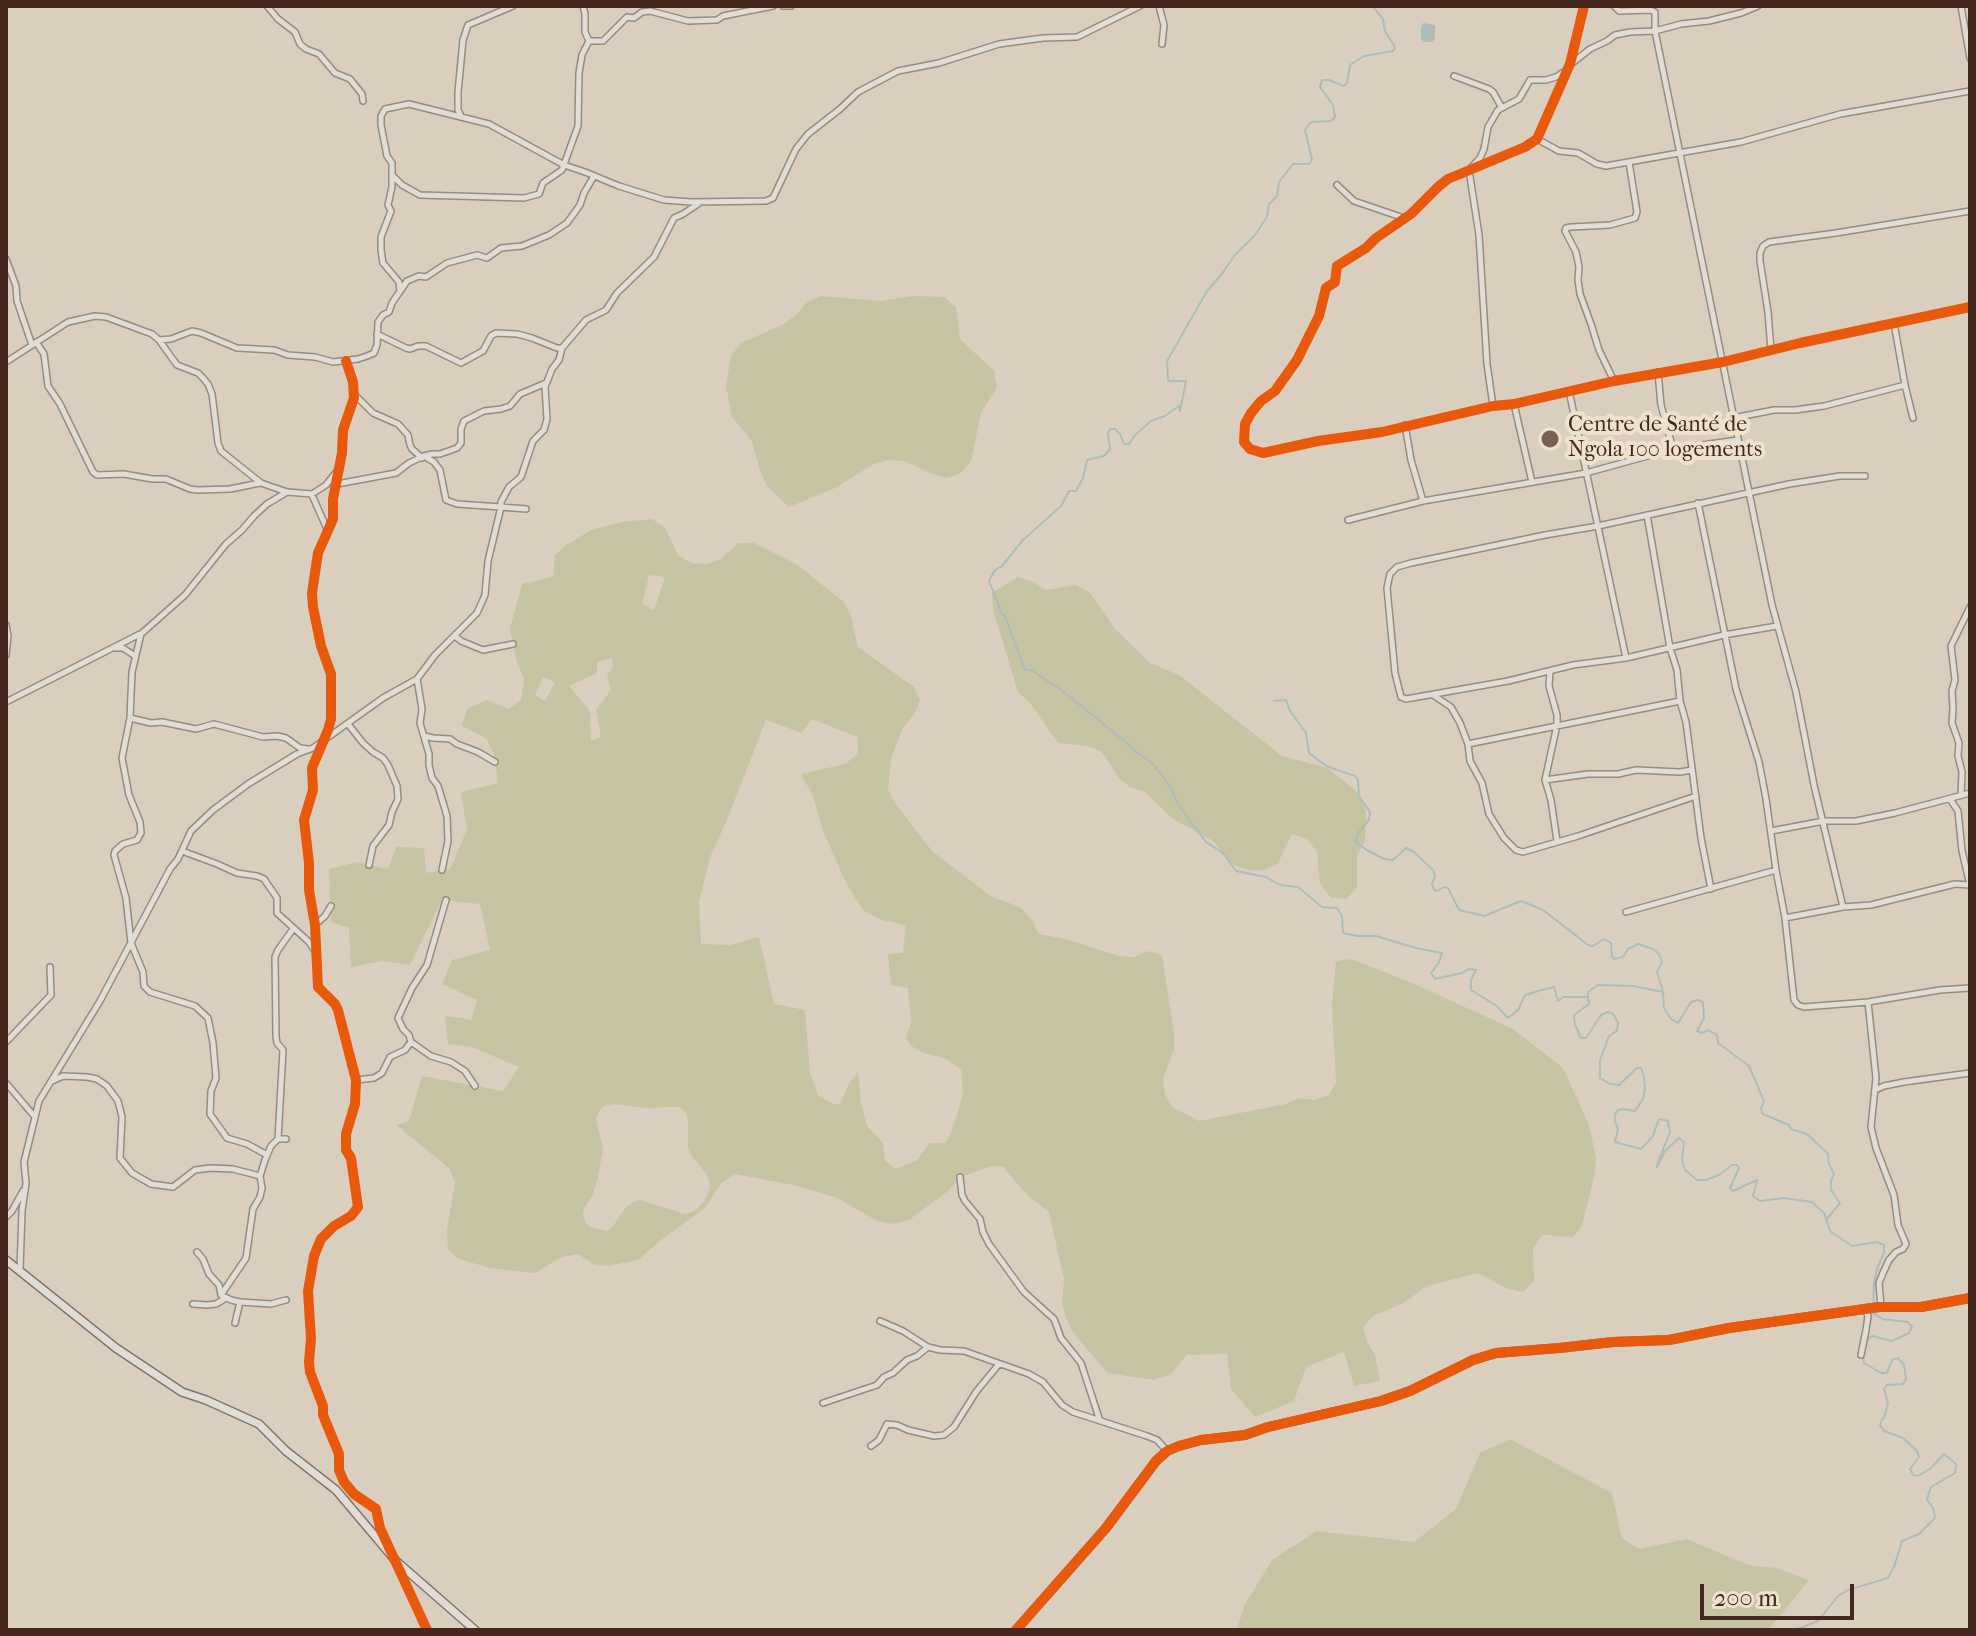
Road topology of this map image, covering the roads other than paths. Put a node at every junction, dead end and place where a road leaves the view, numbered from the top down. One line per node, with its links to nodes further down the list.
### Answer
1 (267, 6): 20 (street)
2 (513, 6): 22 (street)
3 (583, 6): 14 (street)
4 (773, 6): 14 (street)
5 (783, 6): 6 (street)
6 (791, 6)
7 (1140, 6): 31 (street)
8 (1159, 6): 15 (street)
9 (1584, 6): 17 (street)
10 (1614, 6): 13 (street)
11 (1758, 6): 13 (street)
12 (1961, 6): 16 (street)
13 (1655, 31): 17 (street); 24 (street)
14 (589, 41): 26 (street)
15 (1162, 44)
16 (1970, 58)
17 (1569, 67): 21 (street); 23 (street)
18 (1454, 76): 21 (street)
19 (1970, 91): 24 (street)
20 (363, 101)
21 (1502, 108): 27 (street)
22 (461, 117): 26 (street); 28 (street)
23 (1537, 139): 25 (street); 27 (street)
24 (1681, 153): 25 (street); 45 (street)
25 (1629, 162): 47 (street)
26 (564, 165): 28 (street); 29 (street)
27 (1469, 170): 33 (street); 53 (street)
28 (392, 175): 35 (street)
29 (594, 176): 31 (street); 35 (street)
30 (1337, 185): 33 (street)
31 (703, 202): 41 (street)
32 (1970, 211): 42 (street)
33 (1405, 218): 56 (street)
34 (6, 259): 40 (street)
35 (400, 291): 38 (street)
36 (1970, 307): 37 (street)
37 (1894, 323): 42 (street); 49 (street)
38 (377, 334): 41 (street); 43 (street)
39 (159, 340): 40 (street); 43 (street); 64 (street)
40 (34, 343): 44 (street); 64 (street)
41 (562, 348): 48 (street)
42 (1771, 350): 45 (street)
43 (346, 361): 51 (street)
44 (6, 362)
45 (1723, 362): 46 (street); 54 (street)
46 (1658, 372): 47 (street); 58 (street)
47 (1614, 381): 50 (street)
48 (546, 383): 59 (street); 71 (street)
49 (1905, 385): 54 (street); 55 (street)
50 (1569, 391): 52 (street); 61 (street)
51 (354, 395): 59 (street); 60 (street)
52 (1514, 404): 53 (street); 63 (street)
53 (1493, 406): 56 (street)
54 (1733, 418): 57 (street)
55 (1913, 418)
56 (1405, 425): 69 (street)
57 (1738, 440): 58 (street); 67 (street)
58 (1673, 449): 61 (street)
59 (423, 457): 65 (street); 71 (street)
60 (340, 468): 65 (street); 68 (street)
61 (1586, 473): 63 (street); 75 (street)
62 (1865, 476): 67 (street)
63 (1532, 482): 69 (street)
64 (261, 483): 66 (street)
65 (337, 484): 76 (street)
66 (287, 492): 68 (street); 80 (street)
67 (1748, 493): 70 (street); 79 (street)
68 (312, 494): 76 (street)
69 (1423, 501): 74 (street)
70 (1698, 503): 73 (street); 81 (street)
71 (501, 507): 72 (street); 82 (street)
72 (526, 509)
73 (1647, 515): 75 (street); 85 (street)
74 (1348, 520)
75 (1598, 526): 88 (street); 91 (street)
76 (327, 530): 98 (street)
77 (1970, 607): 105 (street)
78 (6, 625): 86 (street)
79 (1777, 626): 81 (street); 108 (street)
80 (141, 634): 84 (street); 87 (street)
81 (1724, 635): 85 (street); 109 (street)
82 (455, 636): 83 (street); 90 (street)
83 (513, 644)
84 (115, 648): 87 (street); 93 (street)
85 (1670, 648): 88 (street); 92 (street)
86 (6, 655)
87 (135, 656): 94 (street)
88 (1626, 658): 89 (street)
89 (1550, 671): 91 (street); 96 (street)
90 (417, 679): 95 (street); 97 (street)
91 (1432, 695): 99 (street)
92 (1680, 701): 96 (street); 102 (street)
93 (6, 702)
94 (130, 718): 100 (street); 124 (street)
95 (348, 724): 98 (street); 112 (street)
96 (1557, 725): 99 (street); 103 (street)
97 (424, 735): 101 (street); 113 (street)
98 (323, 742): 100 (street); 122 (street)
99 (1468, 744): 110 (street)
100 (309, 750): 111 (street)
101 (495, 762)
102 (1692, 770): 103 (street); 106 (street)
103 (1545, 780): 110 (street)
104 (1970, 793): 105 (street)
105 (1961, 795): 107 (street)
106 (1696, 796): 110 (street); 116 (street)
107 (1950, 799): 108 (street); 115 (street)
108 (1824, 821): 109 (street); 119 (street)
109 (1771, 831): 114 (street)
110 (1557, 841)
111 (182, 851): 123 (street); 124 (street)
112 (369, 865)
113 (442, 870)
114 (1776, 870): 116 (street); 121 (street)
115 (1970, 885): 119 (street)
116 (1711, 889): 120 (street)
117 (446, 900): 130 (street)
118 (331, 906): 122 (street)
119 (1843, 907): 121 (street)
120 (1626, 912)
121 (1785, 918): 128 (street)
122 (315, 925): 125 (street)
123 (293, 929): 125 (street); 138 (street)
124 (131, 943): 133 (street); 140 (street)
125 (317, 954): 132 (street)
126 (50, 967): 129 (street)
127 (1970, 988): 128 (street)
128 (1868, 1002): 136 (street)
129 (6, 1042)
130 (411, 1042): 132 (street); 135 (street)
131 (1970, 1073): 136 (street)
132 (356, 1080): 164 (street)
133 (51, 1081): 137 (street); 141 (street)
134 (6, 1083): 137 (street)
135 (475, 1086)
136 (1875, 1090): 153 (street)
137 (35, 1117): 143 (street)
138 (278, 1139): 139 (street); 140 (street)
139 (286, 1139)
140 (267, 1155): 141 (street)
141 (260, 1176): 148 (street)
142 (960, 1177): 161 (street)
143 (26, 1183): 144 (street); 147 (street)
144 (6, 1217)
145 (197, 1252): 148 (street)
146 (6, 1260): 147 (street)
147 (19, 1271): 164 (street)
148 (224, 1296): 151 (street); 152 (street)
149 (1970, 1298): 153 (street)
150 (286, 1300): 151 (street)
151 (240, 1302): 156 (street)
152 (193, 1304)
153 (1880, 1307): 154 (street)
154 (1866, 1309): 158 (street); 163 (street)
155 (880, 1321): 157 (street)
156 (235, 1323)
157 (928, 1347): 159 (street); 160 (street)
158 (1861, 1355)
159 (999, 1364): 161 (street); 162 (street)
160 (823, 1403)
161 (1100, 1421): 163 (street)
162 (871, 1446)
163 (1167, 1451): 167 (street)
164 (396, 1561): 165 (street); 166 (street)
165 (427, 1630)
166 (475, 1630)
167 (1016, 1630)

